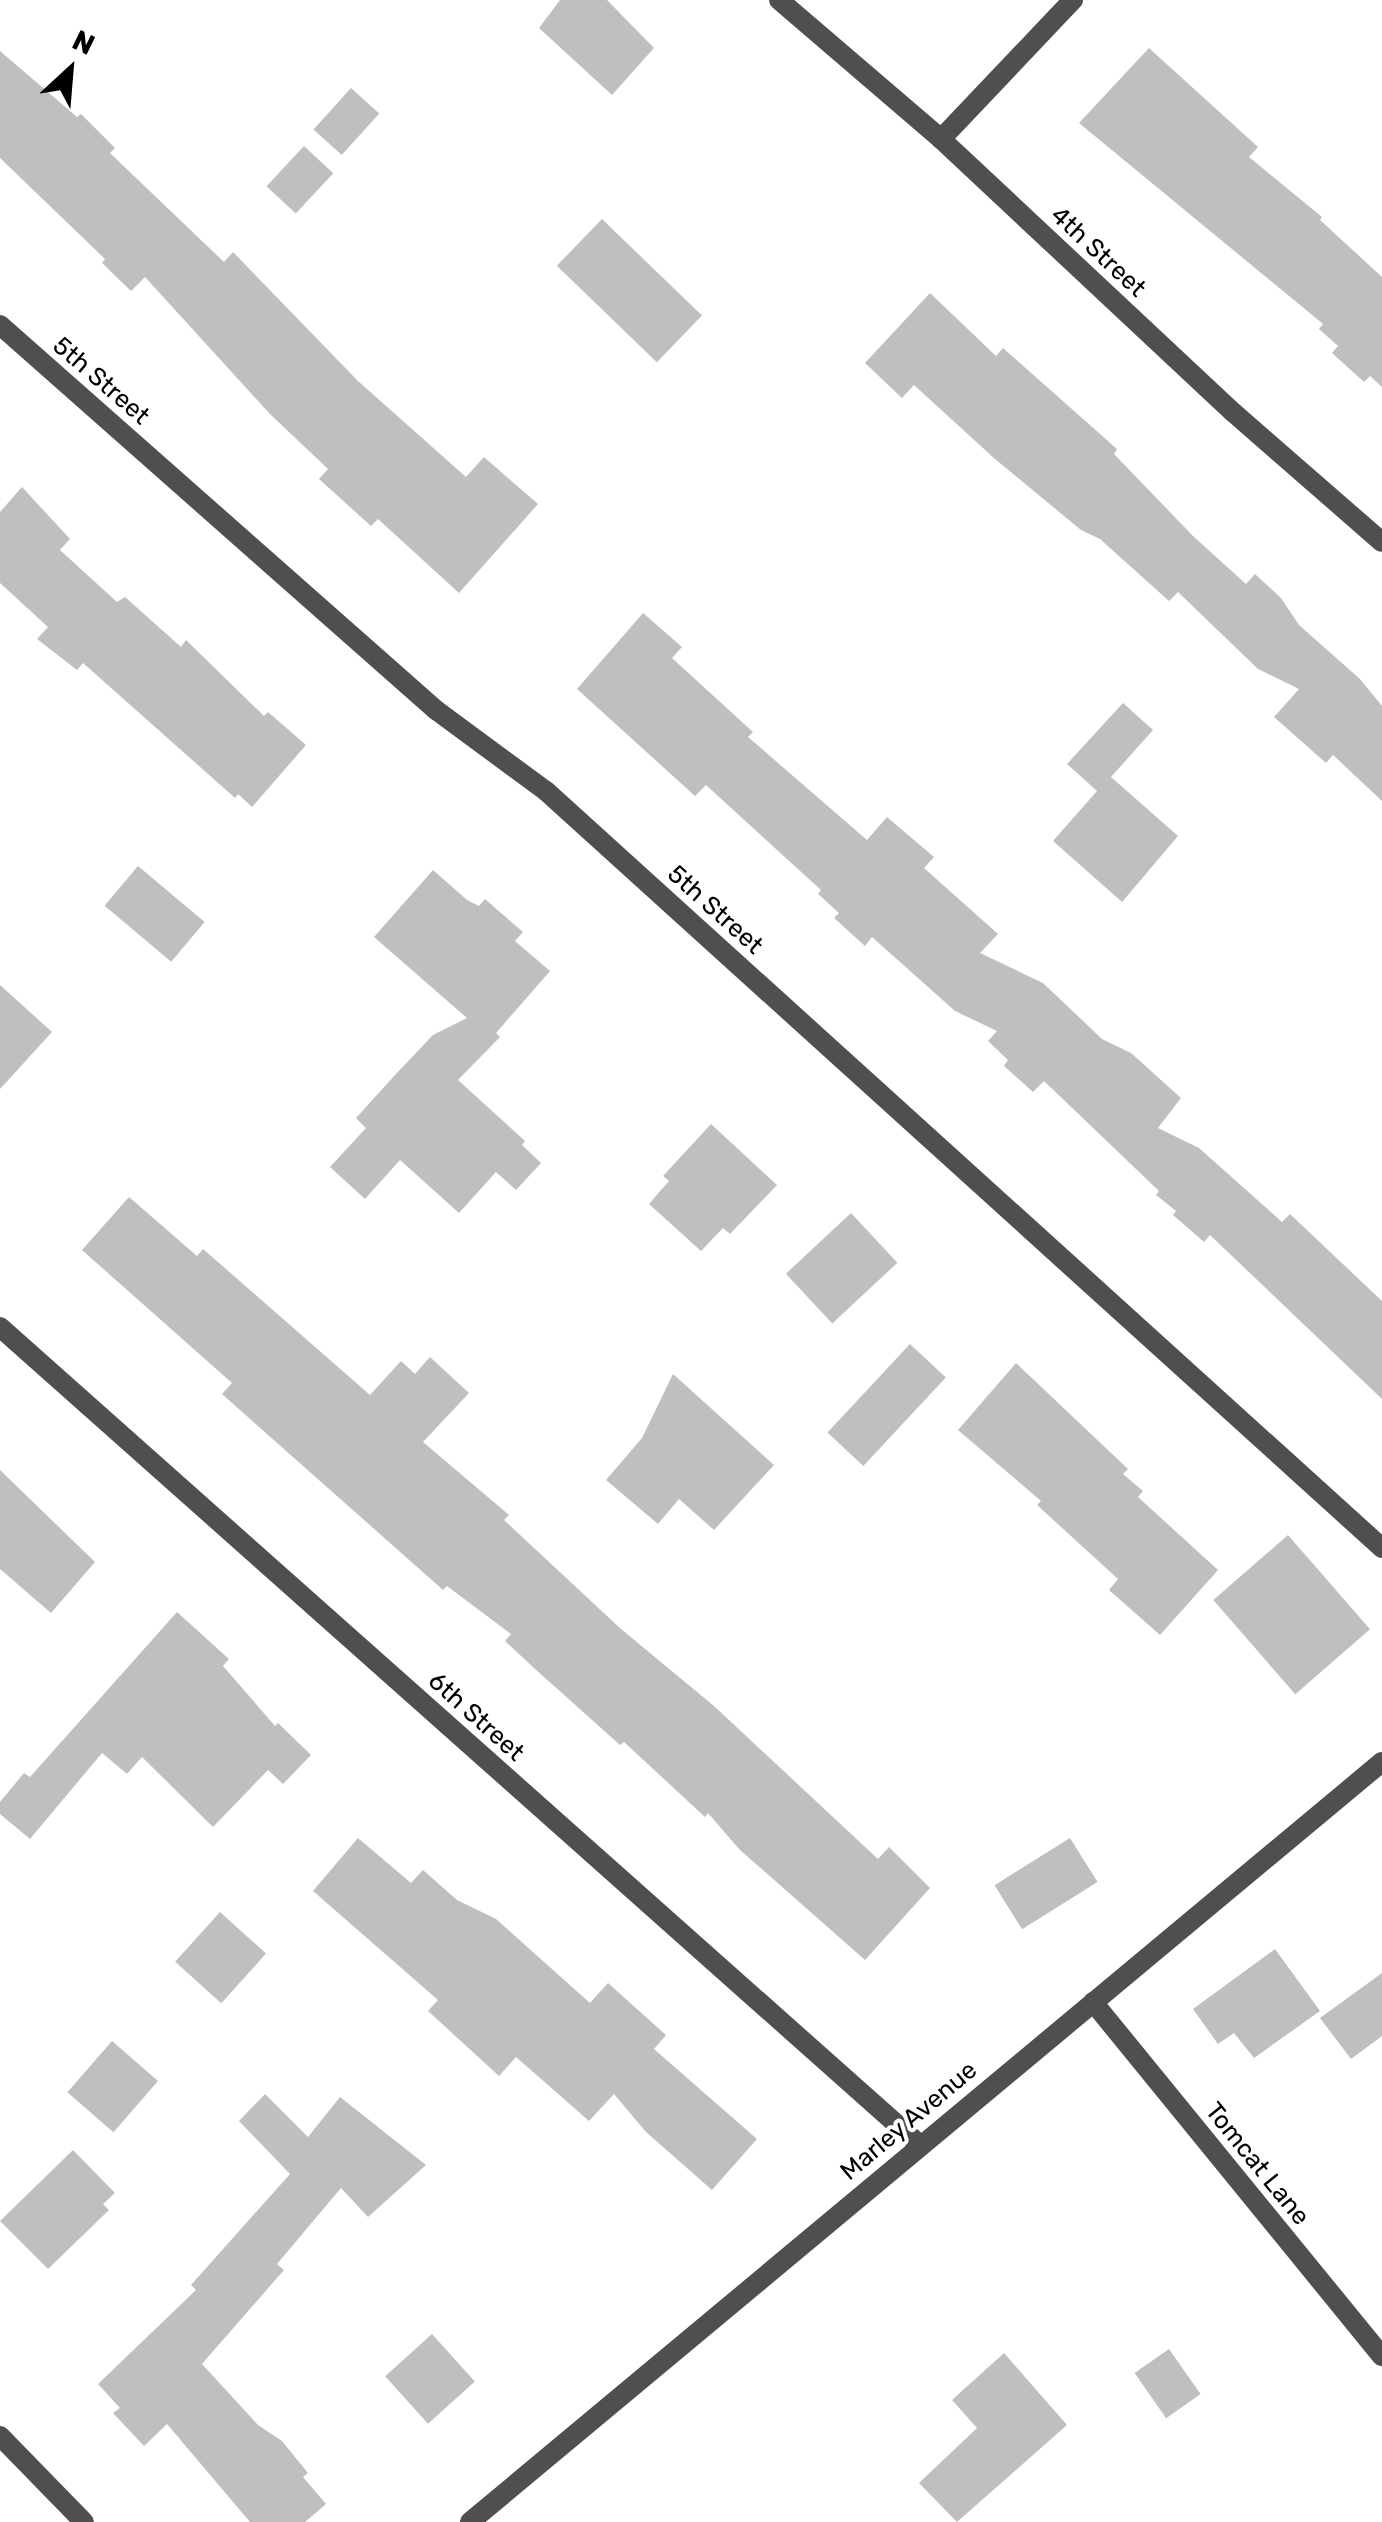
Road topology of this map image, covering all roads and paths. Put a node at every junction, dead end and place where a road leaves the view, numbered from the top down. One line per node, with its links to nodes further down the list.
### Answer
1 (779, 0): 3 (street, 4th Street)
2 (1073, 0): 3 (street)
3 (940, 139): 5 (street, 4th Street)
4 (0, 325): 7 (street, 5th Street)
5 (1382, 542)
6 (0, 1327): 10 (street, 6th Street)
7 (1382, 1548)
8 (1382, 1762): 9 (street, Marley Avenue)
9 (1094, 2002): 10 (street, Marley Avenue); 11 (street, Tomcat Lane)
10 (919, 2144): 14 (street, Marley Avenue)
11 (1382, 2356)
12 (0, 2436): 13 (street)
13 (84, 2522)
14 (470, 2522)

